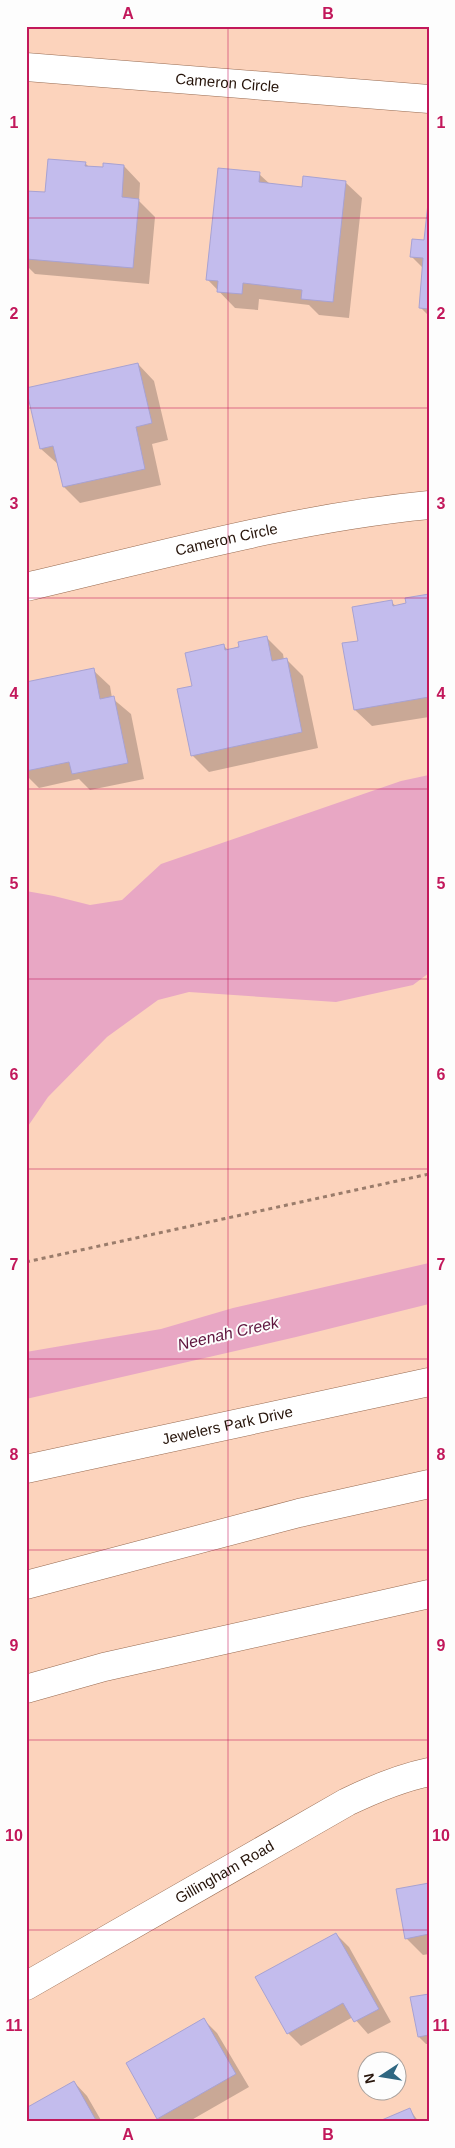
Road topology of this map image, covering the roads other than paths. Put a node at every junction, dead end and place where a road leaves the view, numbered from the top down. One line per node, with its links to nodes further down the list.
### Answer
1 (26, 67): 2 (main road, Cameron Circle)
2 (429, 99)
3 (429, 505): 4 (main road, Cameron Circle)
4 (26, 587)
5 (429, 1382): 6 (main road, Jewelers Park Drive)
6 (26, 1468)
7 (429, 1484): 8 (main road)
8 (26, 1585)
9 (429, 1594): 10 (main road)
10 (26, 1689)
11 (429, 1772): 12 (main road, Gillingham Road)
12 (26, 1986)

